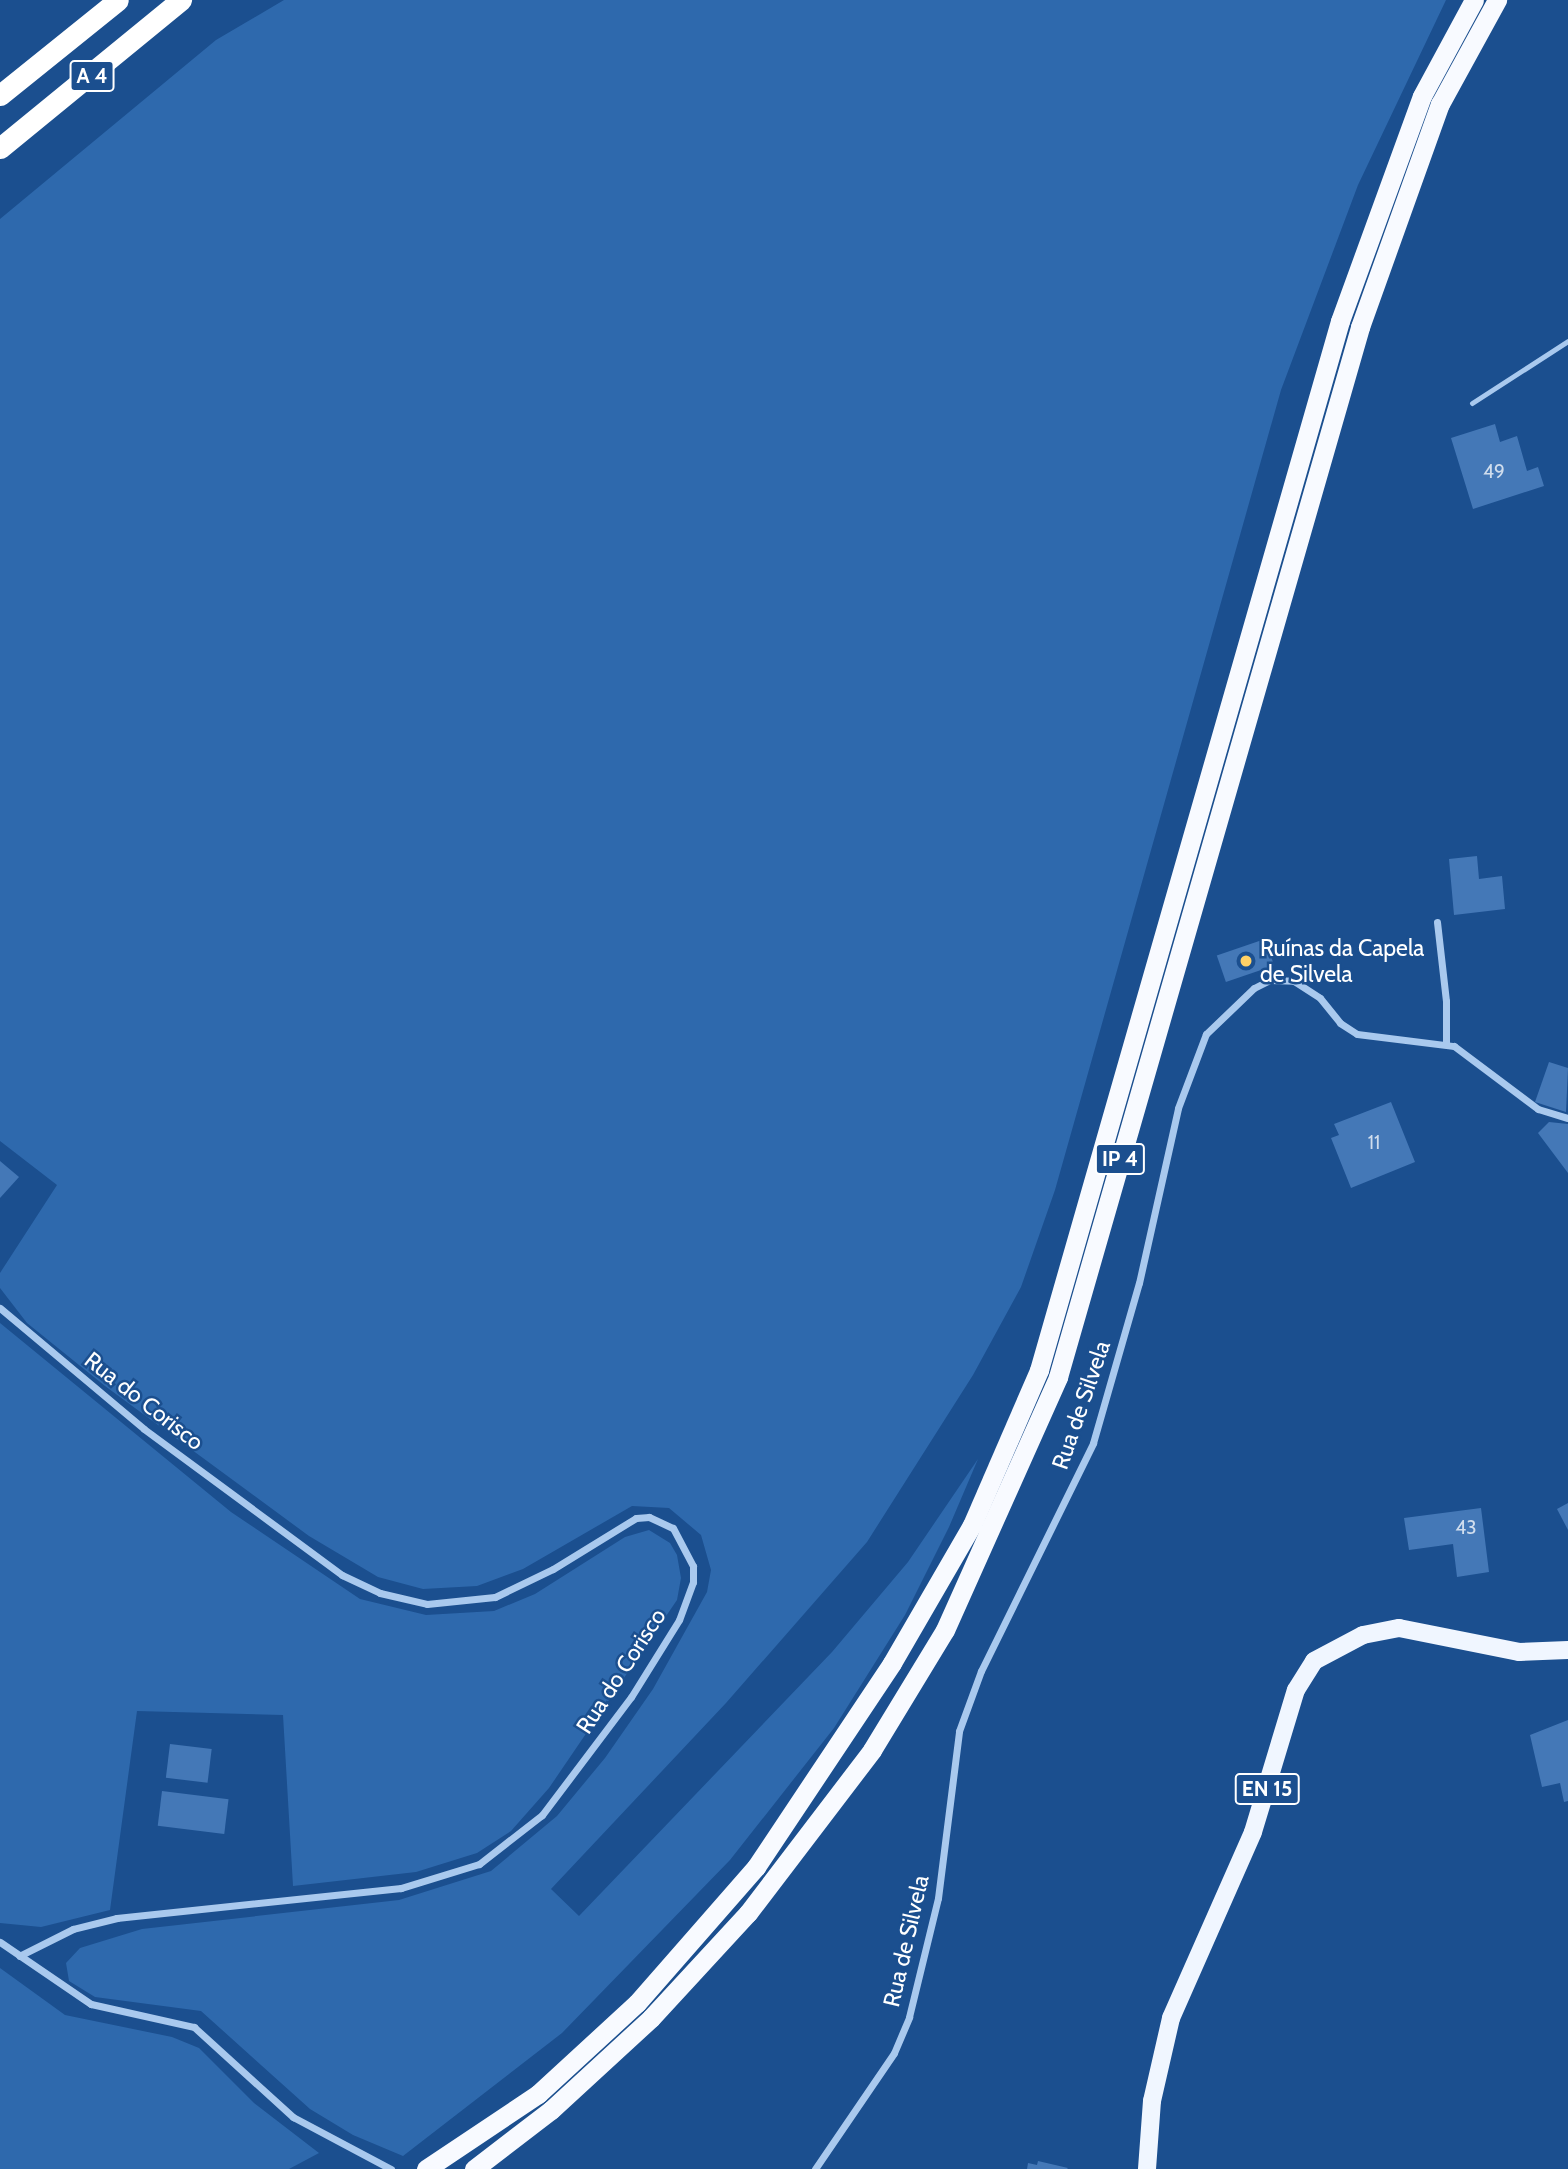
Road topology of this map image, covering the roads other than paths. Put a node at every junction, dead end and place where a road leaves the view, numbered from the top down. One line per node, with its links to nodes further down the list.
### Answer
1 (118, 0): 5 (highway, A 4)
2 (181, 0): 6 (highway, A 4)
3 (1474, 0): 18 (highway, IP 4)
4 (1497, 0): 16 (highway, IP 4)
5 (0, 94)
6 (0, 148)
7 (1568, 341): 8 (lane)
8 (1472, 403)
9 (1437, 922): 10 (street)
10 (1446, 1044): 11 (street, Rua de Silvela); 19 (street, Rua de Silvela)
11 (1568, 1118)
12 (0, 1308): 15 (street, Rua do Corisco)
13 (1568, 1650): 20 (main road, EN 15)
14 (0, 1942): 15 (street)
15 (19, 1956): 17 (street)
16 (475, 2168)
17 (391, 2169)
18 (426, 2169)
19 (815, 2169)
20 (1147, 2169)

